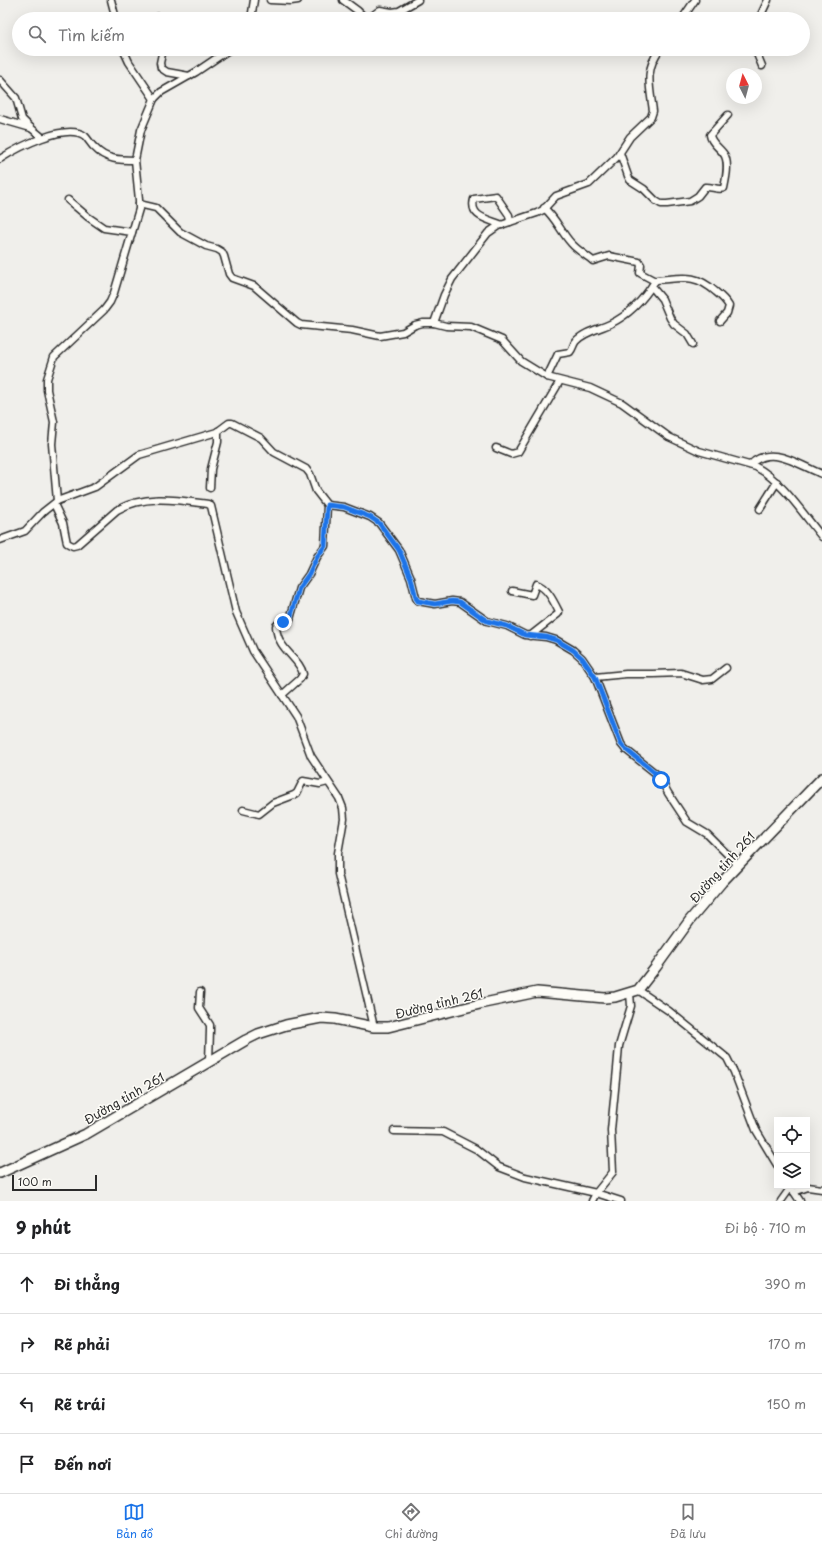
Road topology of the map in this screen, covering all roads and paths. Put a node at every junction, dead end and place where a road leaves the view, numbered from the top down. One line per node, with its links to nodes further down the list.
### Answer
1 (111, 0): 9 (street)
2 (254, 0): 10 (street)
3 (270, 0): 4 (street)
4 (298, 0)
5 (343, 0): 11 (street)
6 (418, 0): 14 (street)
7 (695, 0): 15 (street)
8 (768, 0): 16 (street)
9 (114, 12)
10 (252, 12)
11 (359, 12)
12 (377, 12): 13 (street)
13 (392, 12)
14 (392, 12)
15 (687, 12)
16 (762, 12)
17 (126, 56): 25 (street)
18 (162, 56): 23 (street)
19 (219, 56): 23 (street)
20 (655, 56): 30 (street)
21 (758, 56): 22 (street)
22 (762, 66)
23 (189, 76): 25 (street)
24 (0, 80): 28 (street)
25 (154, 99): 32 (street)
26 (728, 115): 30 (street)
27 (0, 119): 28 (street)
28 (31, 128): 29 (street)
29 (42, 137): 31 (street); 32 (street)
30 (620, 153): 35 (street)
31 (0, 159)
32 (135, 160): 34 (street)
33 (68, 200): 38 (street)
34 (139, 204): 38 (street); 41 (street)
35 (544, 208): 36 (street); 39 (street)
36 (510, 222): 37 (street); 37 (street)
37 (502, 225): 41 (street)
38 (132, 232): 51 (street)
39 (653, 284): 40 (street); 42 (street); 43 (street)
40 (720, 321)
41 (434, 323): 43 (street)
42 (693, 344)
43 (547, 377): 44 (street)
44 (560, 380): 46 (street); 47 (street)
45 (218, 431): 50 (street); 51 (street); 52 (street)
46 (496, 448)
47 (750, 465): 48 (street); 49 (street)
48 (822, 474)
49 (776, 482): 53 (street); 54 (street)
50 (210, 488)
51 (56, 503): 55 (street); 60 (street)
52 (327, 505): 57 (street); 60 (street)
53 (760, 509)
54 (822, 537)
55 (0, 540)
56 (512, 591): 57 (street)
57 (530, 636): 59 (street)
58 (726, 668): 59 (street)
59 (595, 677): 64 (street)
60 (282, 695): 62 (street)
61 (822, 778): 64 (main road, Đường tỉnh 261)
62 (328, 782): 63 (street); 67 (street)
63 (243, 810)
64 (738, 865): 65 (main road, Đường tỉnh 261)
65 (634, 991): 67 (main road, Đường tỉnh 261); 70 (street); 76 (street)
66 (200, 992): 68 (street)
67 (374, 1027): 68 (main road, Đường tỉnh 261)
68 (209, 1061): 71 (main road, Đường tỉnh 261)
69 (394, 1131): 76 (street)
70 (774, 1159)
71 (0, 1173)
72 (810, 1187): 75 (street)
73 (791, 1189): 79 (street)
74 (793, 1189): 80 (street)
75 (822, 1189)
76 (596, 1193): 77 (street); 78 (street)
77 (592, 1201)
78 (621, 1201)
79 (781, 1201)
80 (800, 1201)

